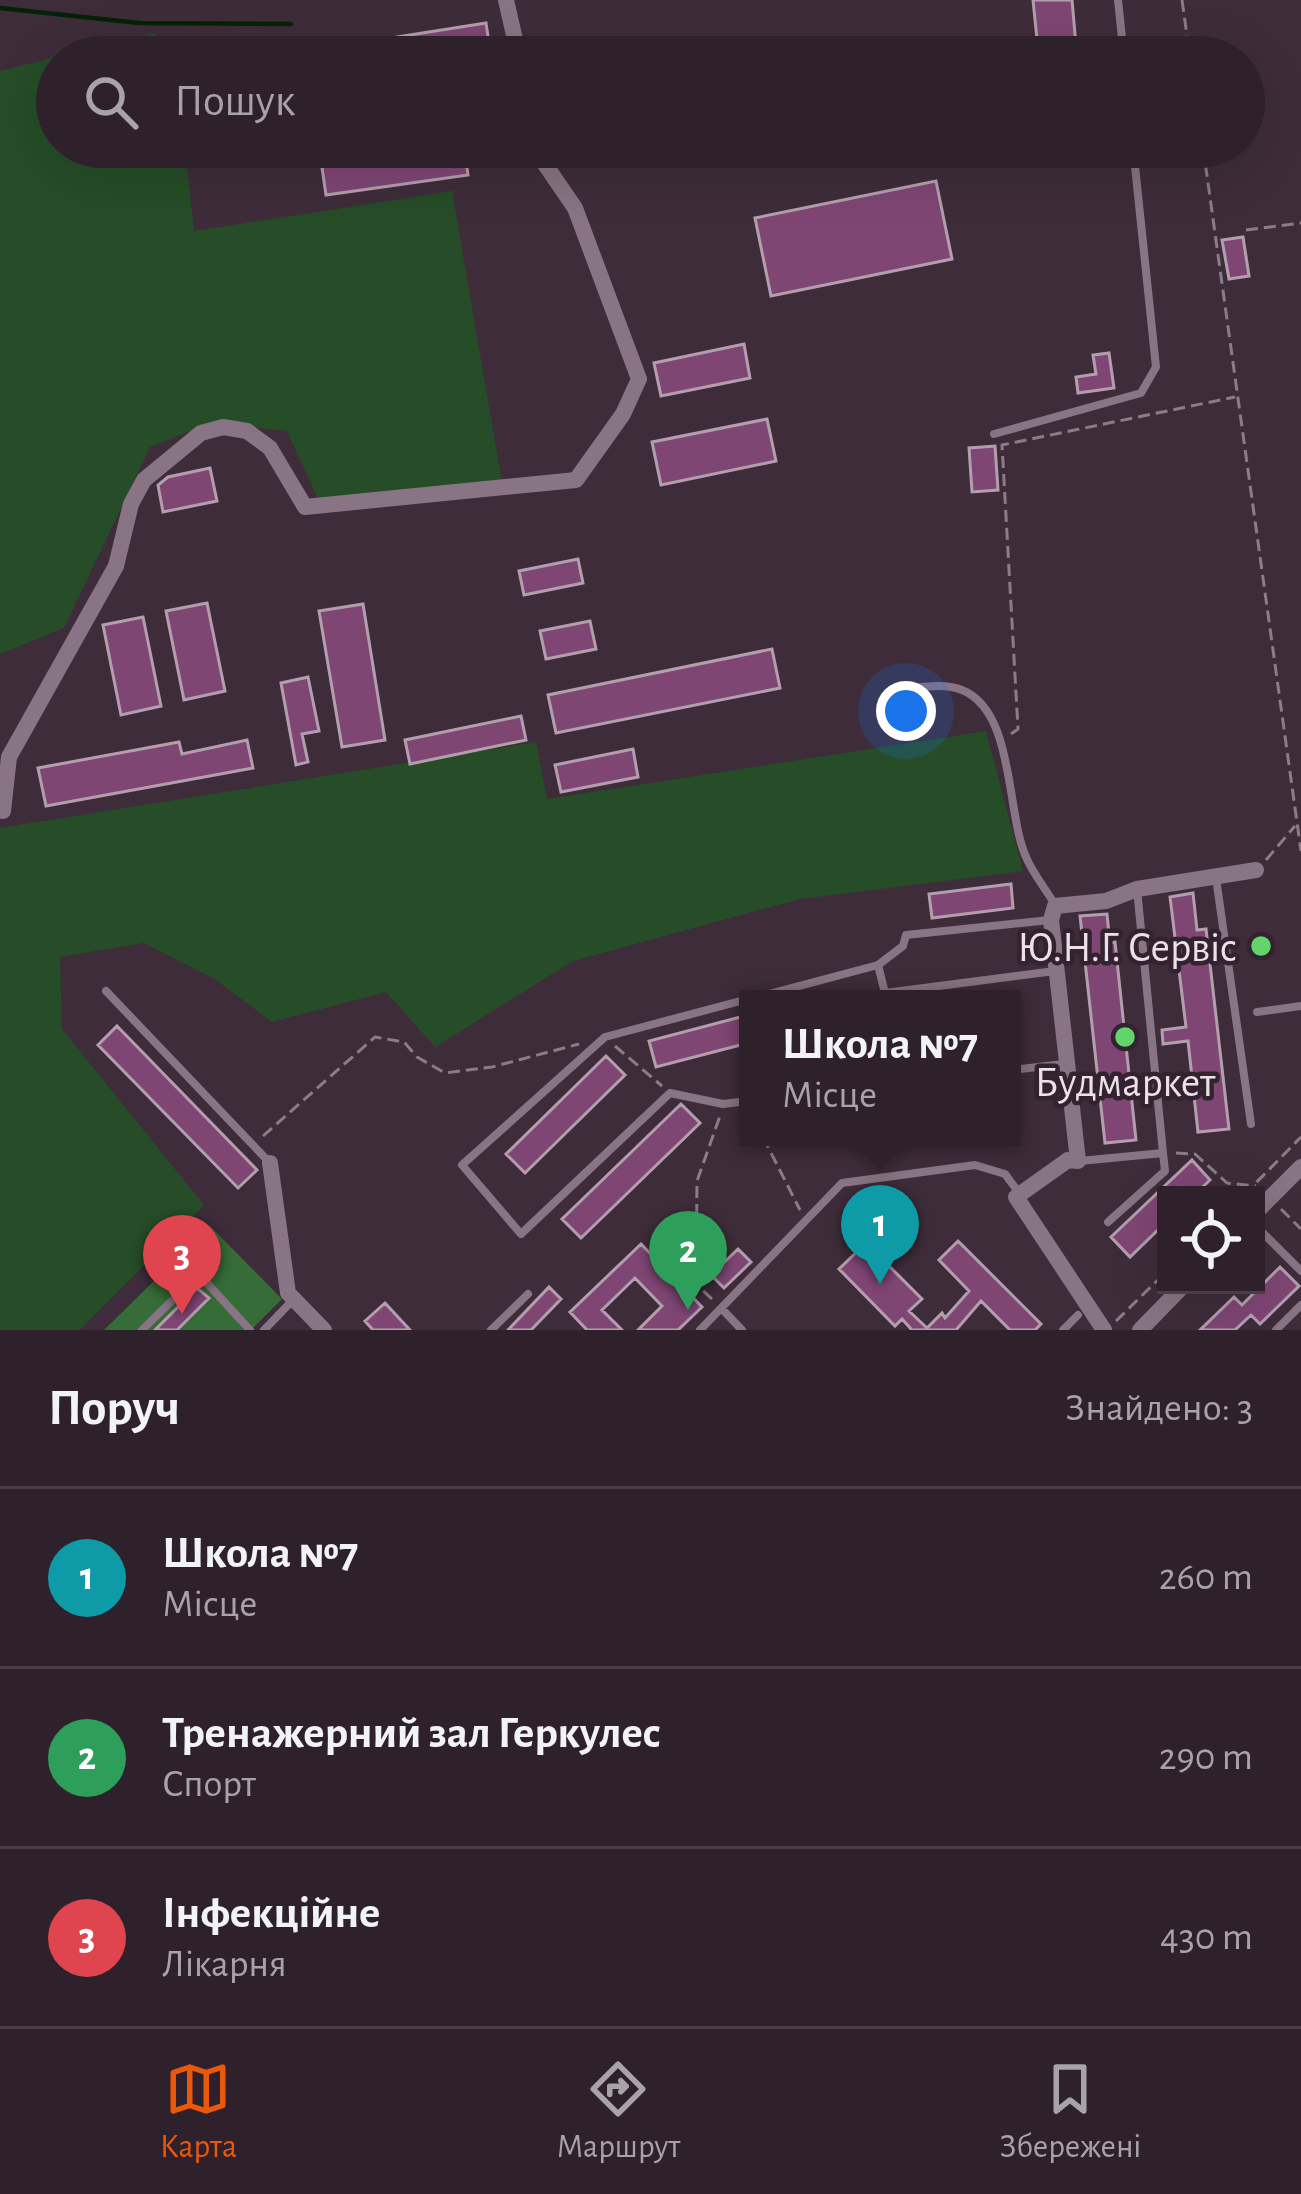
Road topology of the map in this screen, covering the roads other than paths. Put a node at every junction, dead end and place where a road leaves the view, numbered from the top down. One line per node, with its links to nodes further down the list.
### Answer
1 (506, 0): 3 (street)
2 (1118, 0): 4 (lane)
3 (514, 36)
4 (1122, 36)
5 (547, 168): 9 (street)
6 (1135, 168): 7 (lane)
7 (994, 434)
8 (898, 689): 13 (lane)
9 (3, 811)
10 (1256, 870): 11 (street)
11 (1216, 877): 12 (street); 26 (lane)
12 (1137, 889): 13 (street); 27 (lane)
13 (1053, 913): 14 (lane); 15 (street)
14 (878, 965): 16 (lane); 17 (lane)
15 (1057, 971): 18 (lane); 23 (street)
16 (783, 990)
17 (884, 990)
18 (901, 990)
19 (106, 991): 29 (lane)
20 (739, 1002): 25 (lane)
21 (1301, 1006): 22 (lane)
22 (1257, 1012)
23 (1068, 1064): 24 (lane); 28 (street)
24 (1021, 1069)
25 (739, 1102)
26 (1251, 1124)
27 (1163, 1153): 28 (lane); 33 (lane)
28 (1078, 1161): 31 (street)
29 (269, 1163): 38 (street)
30 (1301, 1167): 32 (street)
31 (1020, 1194): 40 (lane); 50 (street)
32 (1265, 1203)
33 (1108, 1222)
34 (1265, 1235): 35 (lane)
35 (1301, 1270)
36 (528, 1294): 46 (lane)
37 (1175, 1294): 51 (street)
38 (293, 1300): 44 (lane); 45 (street)
39 (1301, 1305): 52 (lane)
40 (722, 1309): 47 (lane); 48 (lane)
41 (1078, 1315): 49 (lane)
42 (142, 1330): 43 (lane)
43 (250, 1330)
44 (264, 1330)
45 (324, 1330)
46 (491, 1330)
47 (700, 1330)
48 (742, 1330)
49 (1064, 1330)
50 (1106, 1330)
51 (1140, 1330)
52 (1276, 1330)

